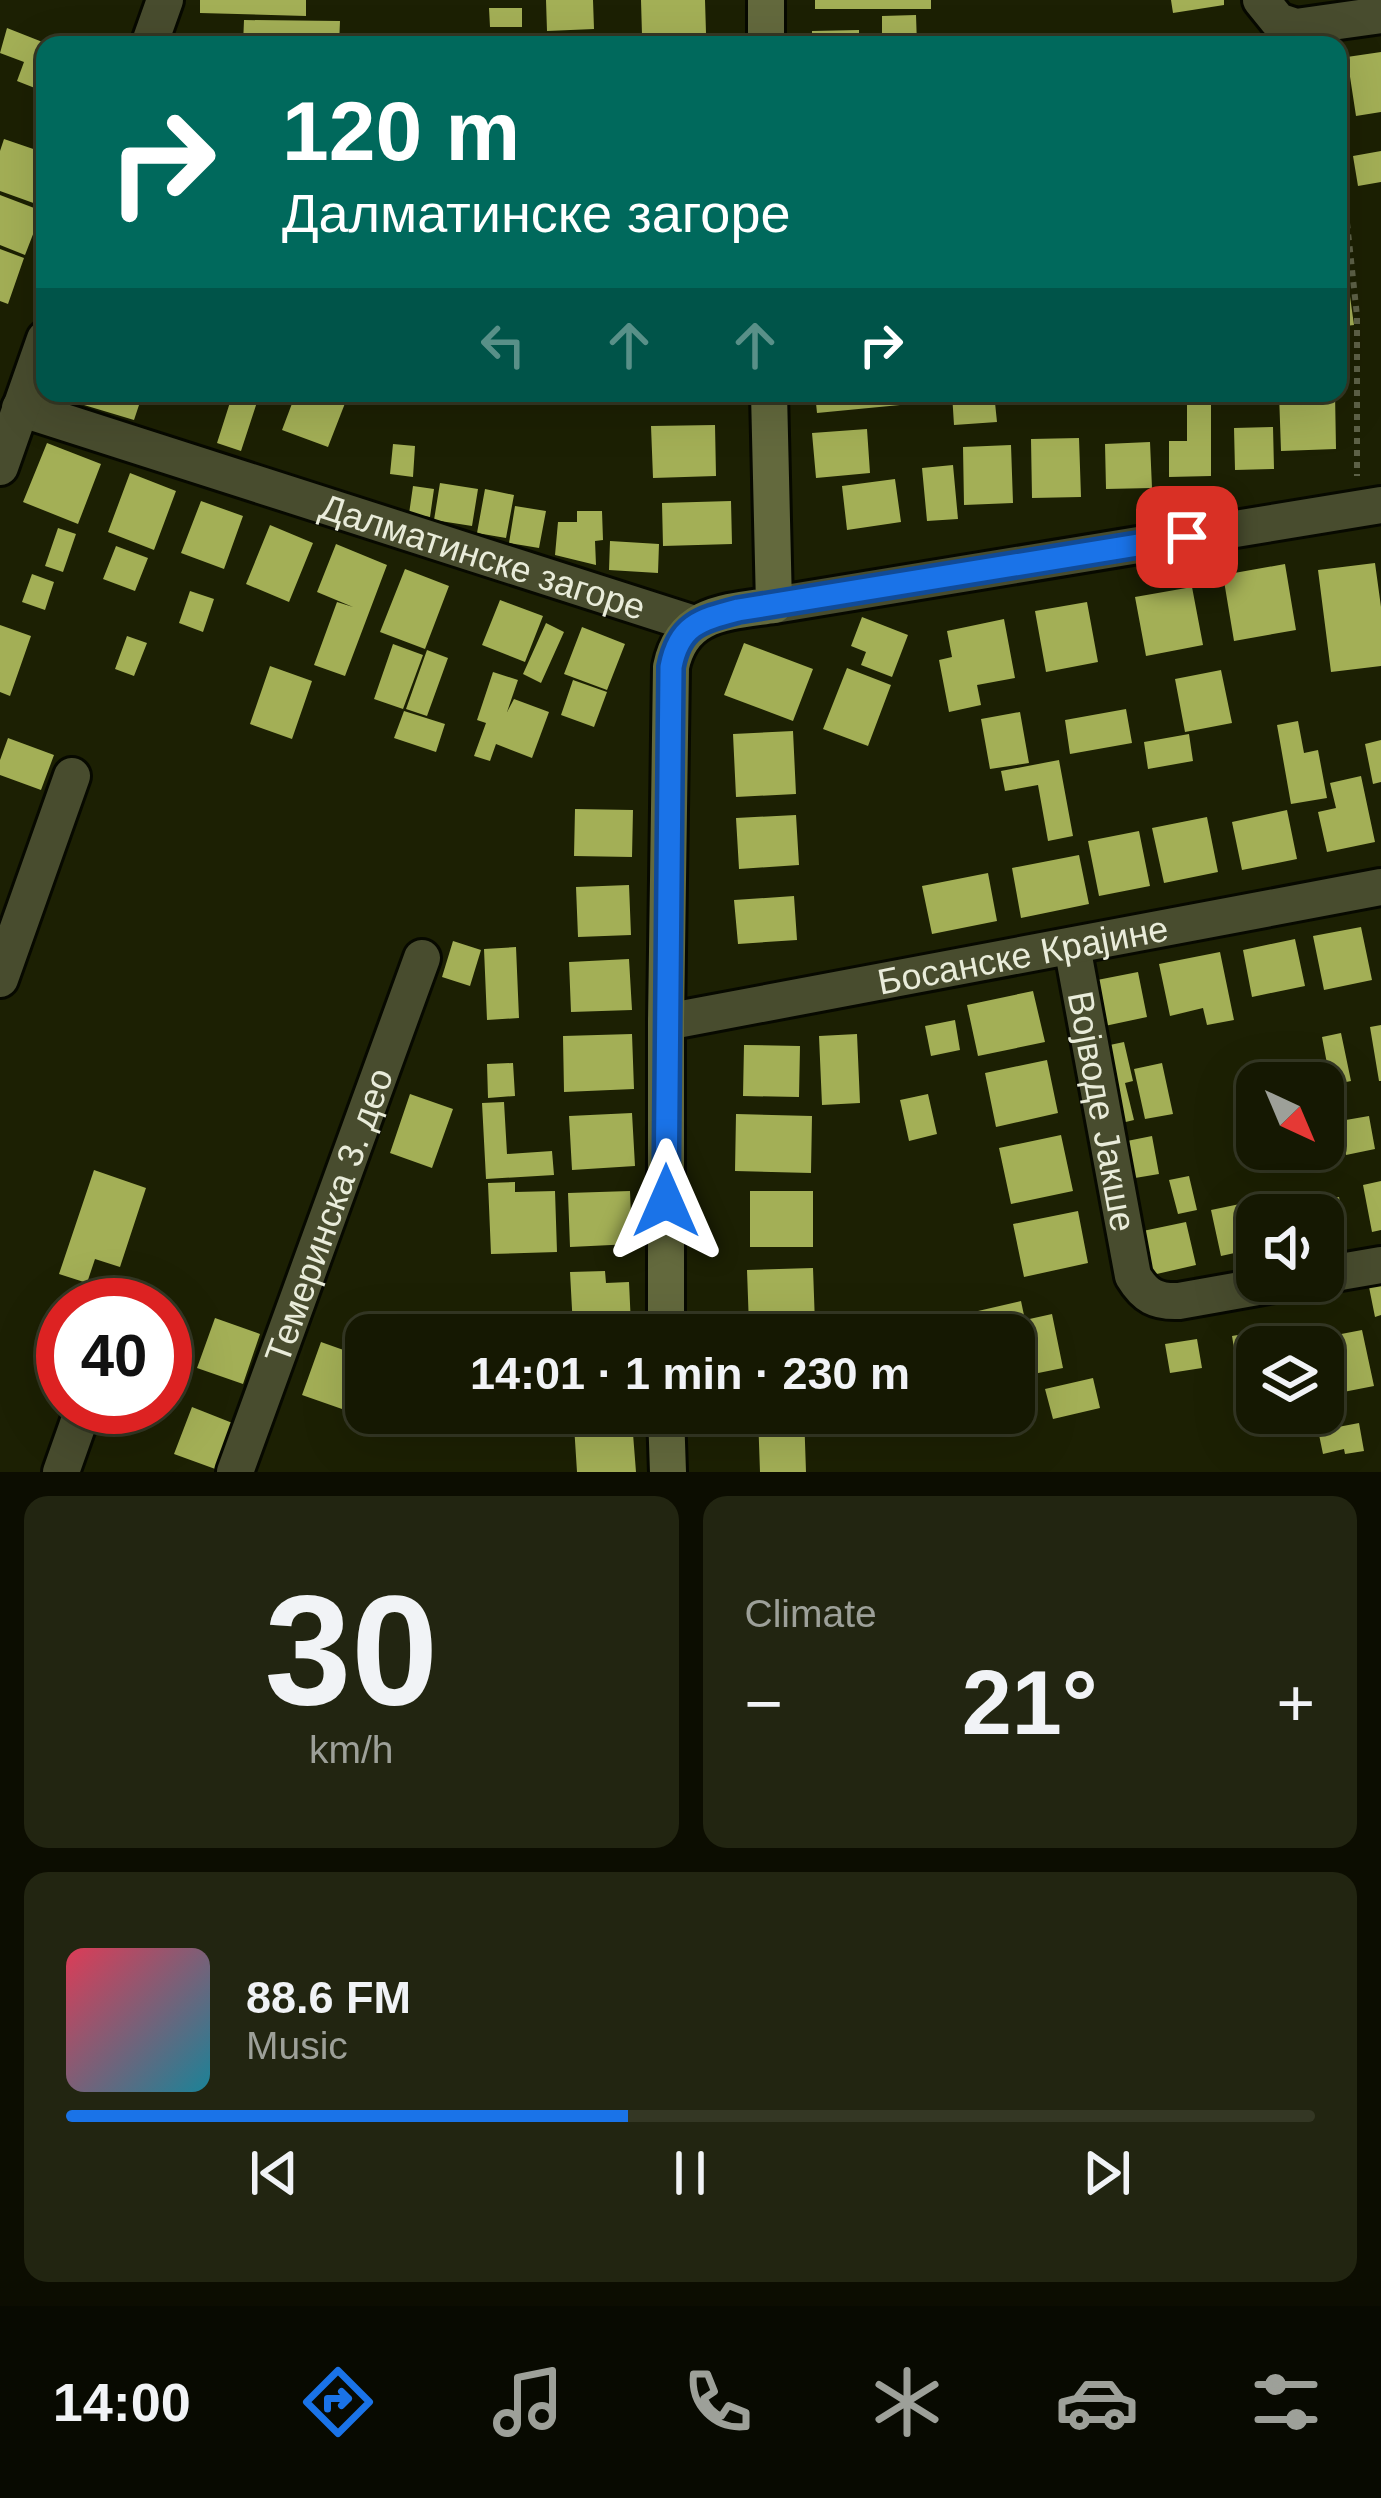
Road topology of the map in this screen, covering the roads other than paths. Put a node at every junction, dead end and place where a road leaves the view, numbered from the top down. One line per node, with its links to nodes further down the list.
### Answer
1 (164, 0): 5 (street)
2 (766, 0): 6 (street)
3 (1261, 0): 4 (street)
4 (1381, 15)
5 (152, 36)
6 (766, 36)
7 (36, 363): 9 (street)
8 (769, 402): 12 (street)
9 (20, 407): 10 (street); 13 (street, Далматинске загоре)
10 (0, 467)
11 (1369, 507): 12 (street, Далматинске загоре)
12 (774, 605): 13 (street, Далматинске загоре)
13 (694, 624): 19 (street)
14 (72, 776): 18 (street)
15 (1381, 887): 16 (street, Босанске Крајине)
16 (1072, 946): 19 (street, Босанске Крајине); 22 (street, Војводе Јакше)
17 (422, 958): 27 (street, Темеринска 3. део)
18 (0, 979)
19 (666, 1022): 23 (street)
20 (1381, 1265): 21 (street)
21 (1344, 1271)
22 (1236, 1290)
23 (666, 1314)
24 (74, 1434): 26 (street)
25 (667, 1434): 28 (street)
26 (61, 1472)
27 (235, 1472)
28 (668, 1472)

